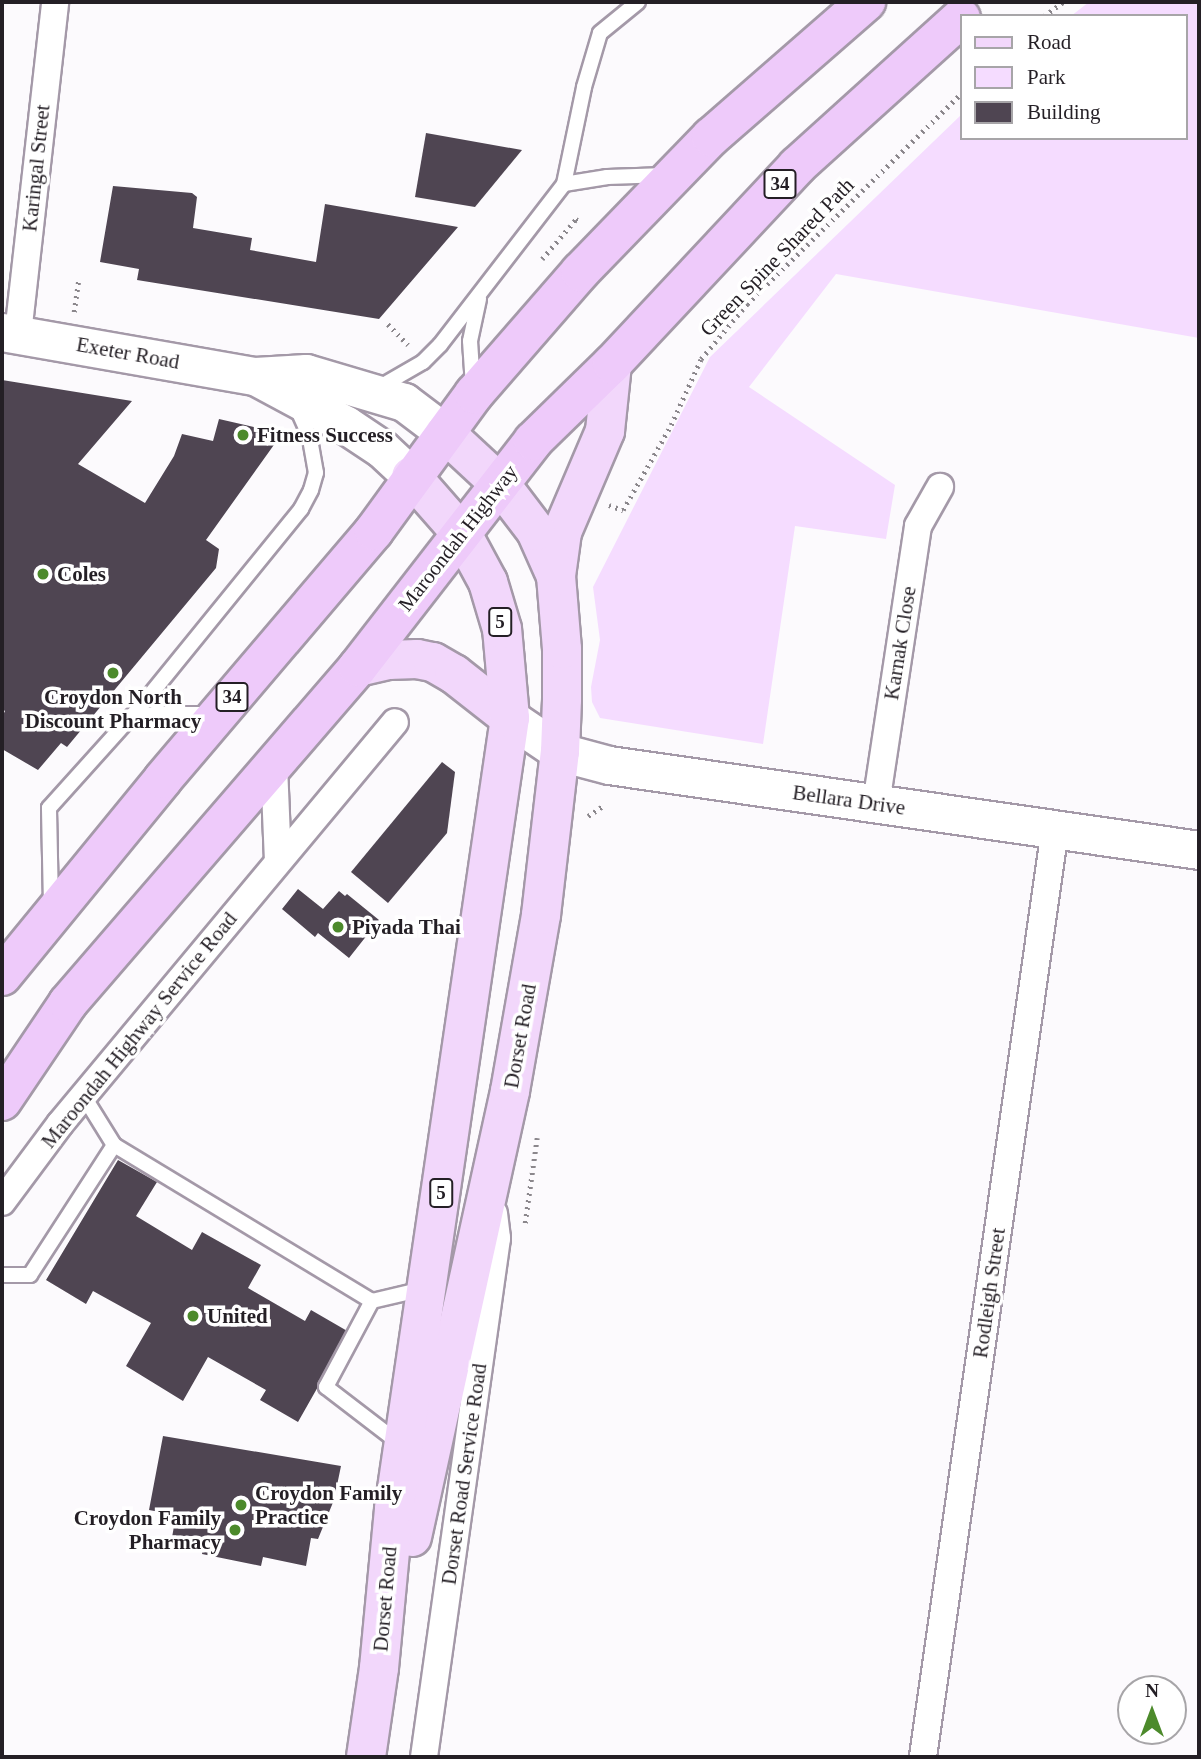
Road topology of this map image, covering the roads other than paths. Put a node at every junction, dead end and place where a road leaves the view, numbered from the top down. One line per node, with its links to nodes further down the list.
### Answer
1 (55, 2): 10 (street, Karingal Street)
2 (638, 2): 8 (lane)
3 (866, 2): 7 (highway, 34)
4 (980, 2): 5 (highway, Maroondah Highway / 34)
5 (966, 14)
6 (960, 19): 11 (highway, Maroondah Highway / 34)
7 (674, 174): 8 (lane); 14 (highway, 34)
8 (564, 184): 9 (lane)
9 (480, 296): 13 (lane); 14 (lane)
10 (10, 333): 12 (main road, Exeter Road)
11 (612, 365): 18 (highway, Maroondah Highway / 34); 21 (main road)
12 (255, 376): 13 (main road, Exeter Road); 15 (main road, Exeter Road)
13 (374, 391): 16 (main road, Exeter Road)
14 (474, 394): 16 (highway, 34)
15 (291, 395): 17 (main road, Exeter Road); 25 (lane)
16 (445, 433): 17 (highway, 34); 18 (main road, Dorset Road / 5)
17 (411, 476): 20 (main road, Dorset Road / 5); 23 (highway, 34)
18 (501, 485): 20 (highway, Maroondah Highway / 34); 21 (main road, Dorset Road / 5)
19 (940, 487): 29 (street, Karnak Close)
20 (462, 534): 22 (highway, Maroondah Highway / 34); 24 (main road, Dorset Road / 5)
21 (556, 576): 27 (main road, Dorset Road / 5)
22 (358, 667): 24 (main road); 28 (highway, Maroondah Highway / 34)
23 (218, 714): 25 (lane); 35 (highway, 34)
24 (510, 718): 27 (main road, Bellara Drive); 33 (main road, Dorset Road / 5)
25 (130, 719): 35 (lane)
26 (395, 722): 32 (street, Maroondah Highway Service Road)
27 (560, 752): 29 (main road, Bellara Drive); 34 (main road, Dorset Road / 5)
28 (274, 766): 32 (street); 38 (highway, Maroondah Highway / 34)
29 (876, 804): 30 (main road, Bellara Drive)
30 (1055, 830): 31 (main road, Bellara Drive); 49 (street, Rodleigh Street)
31 (1199, 850)
32 (278, 860): 37 (street, Maroondah Highway Service Road)
33 (490, 863): 34 (main road); 43 (main road, Dorset Road / 5)
34 (547, 870): 40 (main road, Dorset Road / 5)
35 (51, 917): 36 (highway, 34)
36 (8, 959)
37 (83, 1095): 39 (lane); 41 (street, Maroondah Highway Service Road)
38 (2, 1101)
39 (114, 1144): 42 (lane); 44 (lane)
40 (488, 1191): 46 (main road, Dorset Road / 5); 48 (street, Dorset Road Service Road)
41 (2, 1202)
42 (2, 1275)
43 (427, 1288): 44 (lane); 45 (main road, Dorset Road / 5)
44 (372, 1301): 45 (lane)
45 (403, 1446): 46 (main road, Dorset Road / 5)
46 (379, 1668): 47 (main road, Dorset Road / 5)
47 (366, 1757)
48 (424, 1757)
49 (923, 1757)

